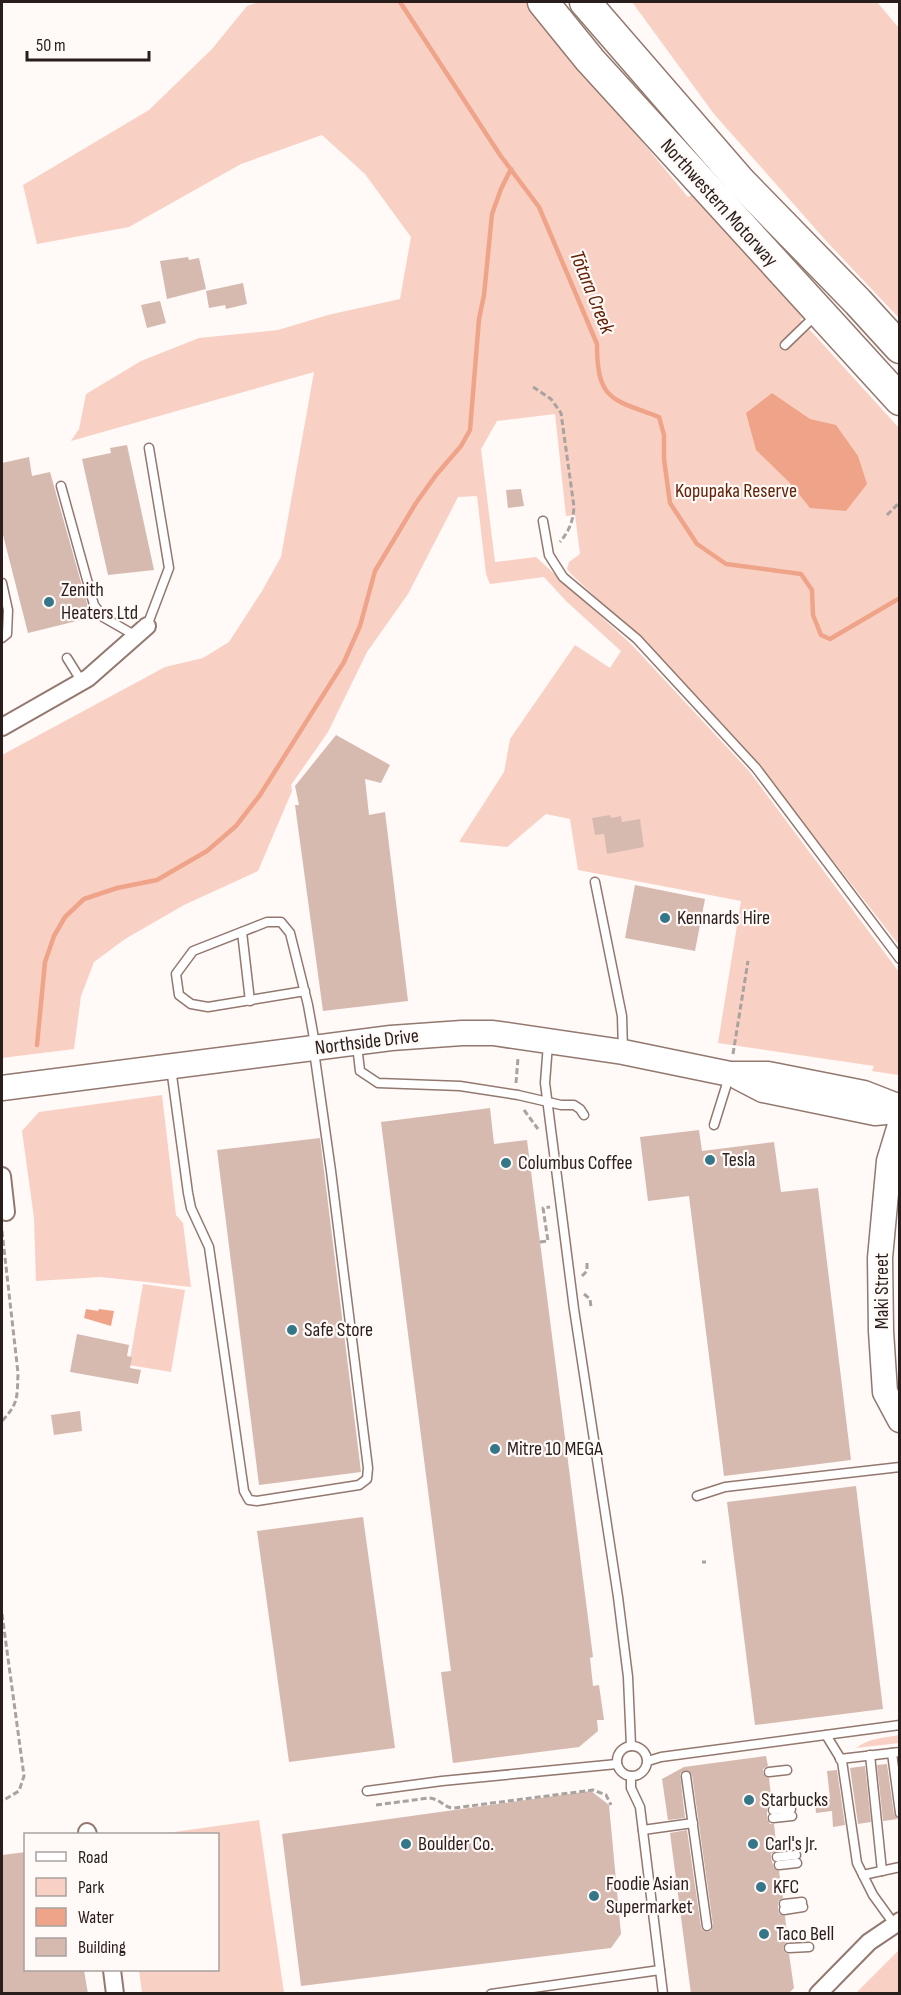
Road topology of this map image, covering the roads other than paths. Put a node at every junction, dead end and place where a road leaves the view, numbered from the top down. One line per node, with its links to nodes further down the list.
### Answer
1 (543, 2): 3 (highway, Northwestern Motorway)
2 (585, 2): 5 (highway, Northwestern Motorway)
3 (819, 311): 4 (lane); 6 (highway, Northwestern Motorway)
4 (785, 345)
5 (900, 348)
6 (900, 400)
7 (149, 448): 11 (lane)
8 (61, 486): 11 (lane)
9 (543, 521): 18 (lane)
10 (2, 582): 12 (lane)
11 (141, 631): 14 (street)
12 (2, 638)
13 (67, 658): 14 (lane)
14 (82, 682): 15 (street)
15 (2, 727)
16 (595, 882): 24 (lane)
17 (242, 932): 19 (lane); 20 (lane); 20 (lane)
18 (900, 959)
19 (305, 992): 20 (lane); 23 (lane)
20 (250, 1001)
21 (548, 1040): 22 (street, Northside Drive); 24 (street, Northside Drive); 28 (lane)
22 (357, 1042): 23 (street, Northside Drive); 28 (lane)
23 (314, 1048): 25 (street, Northside Drive); 25 (lane)
24 (623, 1052): 26 (street, Northside Drive)
25 (171, 1067): 27 (street, Northside Drive)
26 (730, 1074): 29 (street, Northside Drive); 31 (lane)
27 (2, 1088)
28 (547, 1101): 30 (lane); 40 (lane)
29 (900, 1109)
30 (584, 1114)
31 (714, 1125)
32 (900, 1125): 35 (street, Maki Street)
33 (2, 1176): 34 (street)
34 (6, 1212)
35 (900, 1420)
36 (900, 1467): 37 (lane)
37 (697, 1496)
38 (900, 1725): 39 (lane)
39 (826, 1734): 43 (lane); 44 (lane)
40 (631, 1746): 44 (lane); 45 (lane)
41 (896, 1752): 42 (lane); 52 (lane)
42 (870, 1755): 43 (lane); 59 (lane)
43 (840, 1759): 60 (lane)
44 (648, 1761): 48 (lane)
45 (617, 1764): 48 (lane); 50 (lane)
46 (787, 1770): 47 (lane)
47 (769, 1772)
48 (631, 1776): 55 (lane)
49 (686, 1776): 54 (lane)
50 (367, 1791)
51 (792, 1812): 53 (lane)
52 (900, 1813)
53 (773, 1814)
54 (693, 1823): 55 (lane); 64 (lane)
55 (643, 1830): 67 (lane)
56 (797, 1859): 57 (lane)
57 (778, 1861)
58 (900, 1868): 59 (lane)
59 (882, 1871): 60 (lane)
60 (863, 1875): 63 (lane)
61 (803, 1904): 62 (lane)
62 (784, 1907)
63 (897, 1923): 73 (street)
64 (707, 1926)
65 (809, 1947): 66 (lane)
66 (789, 1948)
67 (660, 1970): 69 (lane); 72 (lane)
68 (111, 1971): 70 (street)
69 (557, 1989): 71 (lane)
70 (115, 1994)
71 (491, 1994)
72 (663, 1994)
73 (818, 1994)

